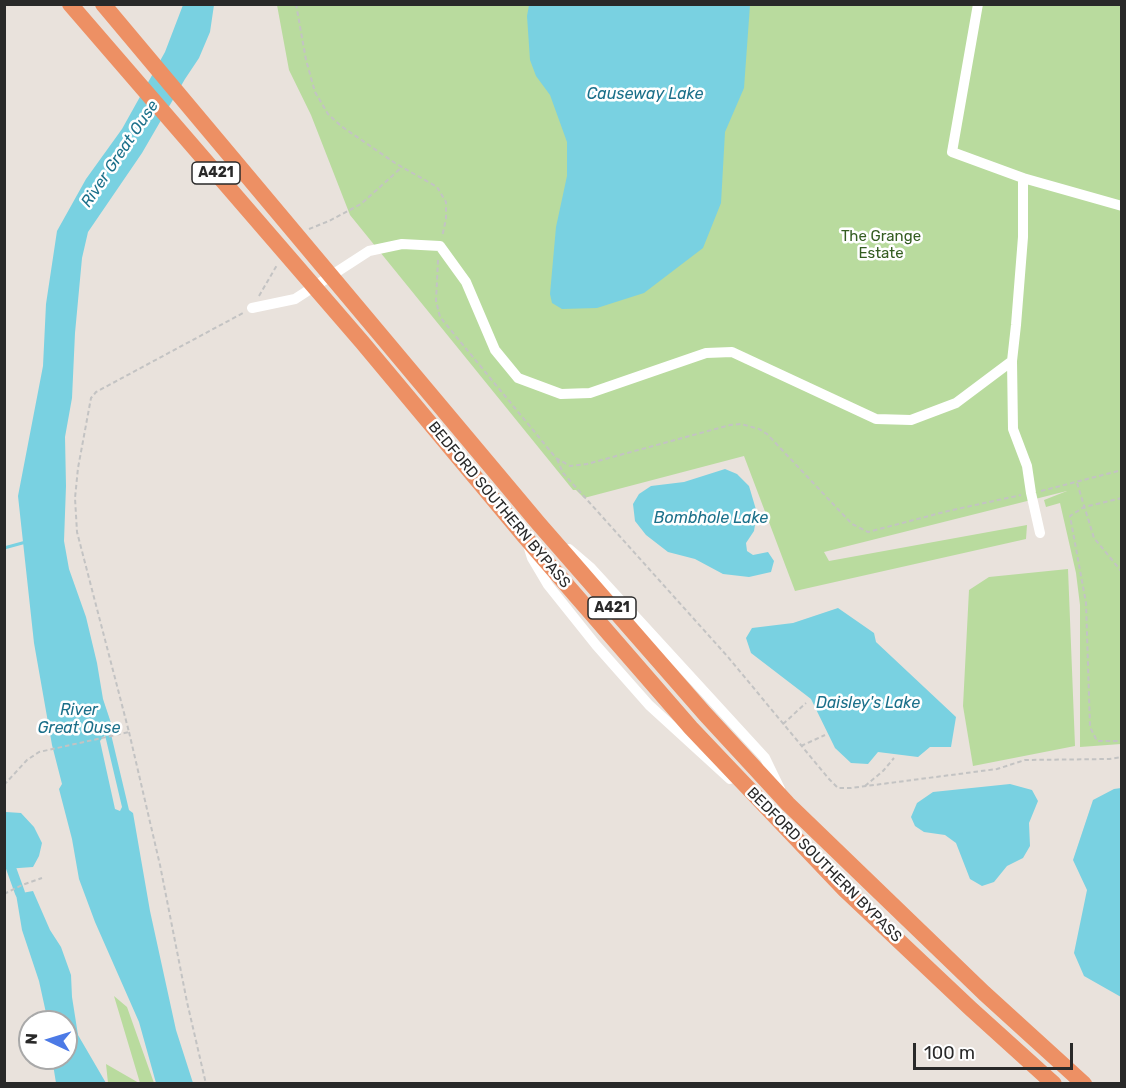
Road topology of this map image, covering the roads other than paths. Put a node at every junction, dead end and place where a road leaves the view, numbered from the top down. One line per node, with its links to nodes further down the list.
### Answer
1 (70, 4): 9 (highway, BEDFORD SOUTHERN BYPASS / A421)
2 (103, 4): 10 (highway, BEDFORD SOUTHERN BYPASS / A421)
3 (978, 4): 4 (lane)
4 (1023, 178): 5 (lane); 7 (lane)
5 (1122, 206)
6 (252, 308): 7 (lane)
7 (1012, 361): 8 (lane)
8 (1040, 533)
9 (1054, 1083)
10 (1084, 1083)

